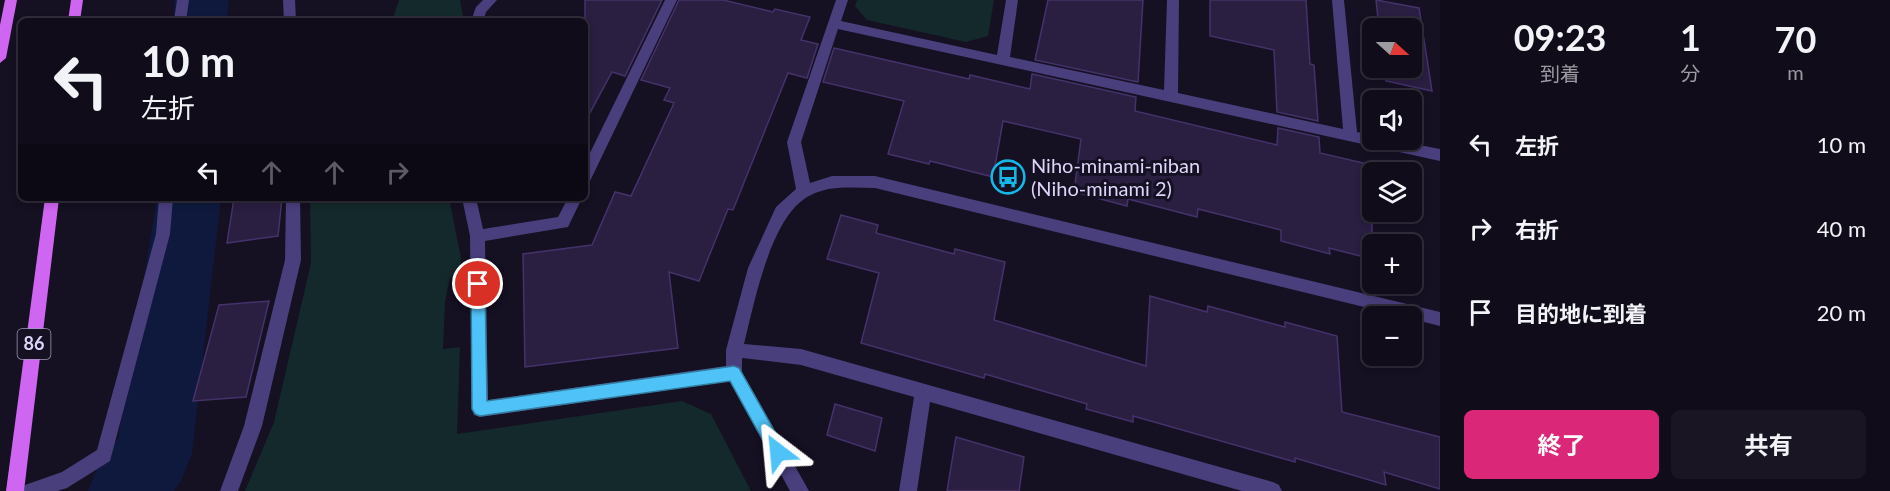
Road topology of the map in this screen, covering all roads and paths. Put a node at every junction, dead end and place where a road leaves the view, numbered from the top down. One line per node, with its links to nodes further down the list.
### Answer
1 (11, 0): 16 (main road)
2 (77, 0): 12 (main road)
3 (183, 0): 13 (street)
4 (289, 0): 14 (street)
5 (491, 0): 11 (street)
6 (671, 0): 21 (street)
7 (842, 0): 15 (street)
8 (1012, 0): 17 (street)
9 (1173, 0): 18 (street)
10 (1338, 0): 19 (street)
11 (477, 10)
12 (74, 18)
13 (180, 18)
14 (290, 18)
15 (834, 24): 17 (street); 22 (street)
16 (0, 57)
17 (1003, 60): 18 (street)
18 (1171, 96): 19 (street)
19 (1351, 136): 20 (street)
20 (1440, 155)
21 (588, 171)
22 (804, 191): 29 (street); 30 (street)
23 (52, 201): 33 (main road, 86)
24 (166, 201): 34 (street)
25 (293, 201): 35 (street)
26 (471, 201): 28 (street)
27 (574, 201): 28 (street)
28 (477, 236): 31 (street)
29 (1440, 319)
30 (734, 350): 31 (street); 32 (street)
31 (734, 373): 36 (street)
32 (923, 393): 37 (street); 38 (street)
33 (15, 491)
34 (31, 491)
35 (229, 491)
36 (800, 491)
37 (908, 491)
38 (1273, 491)

